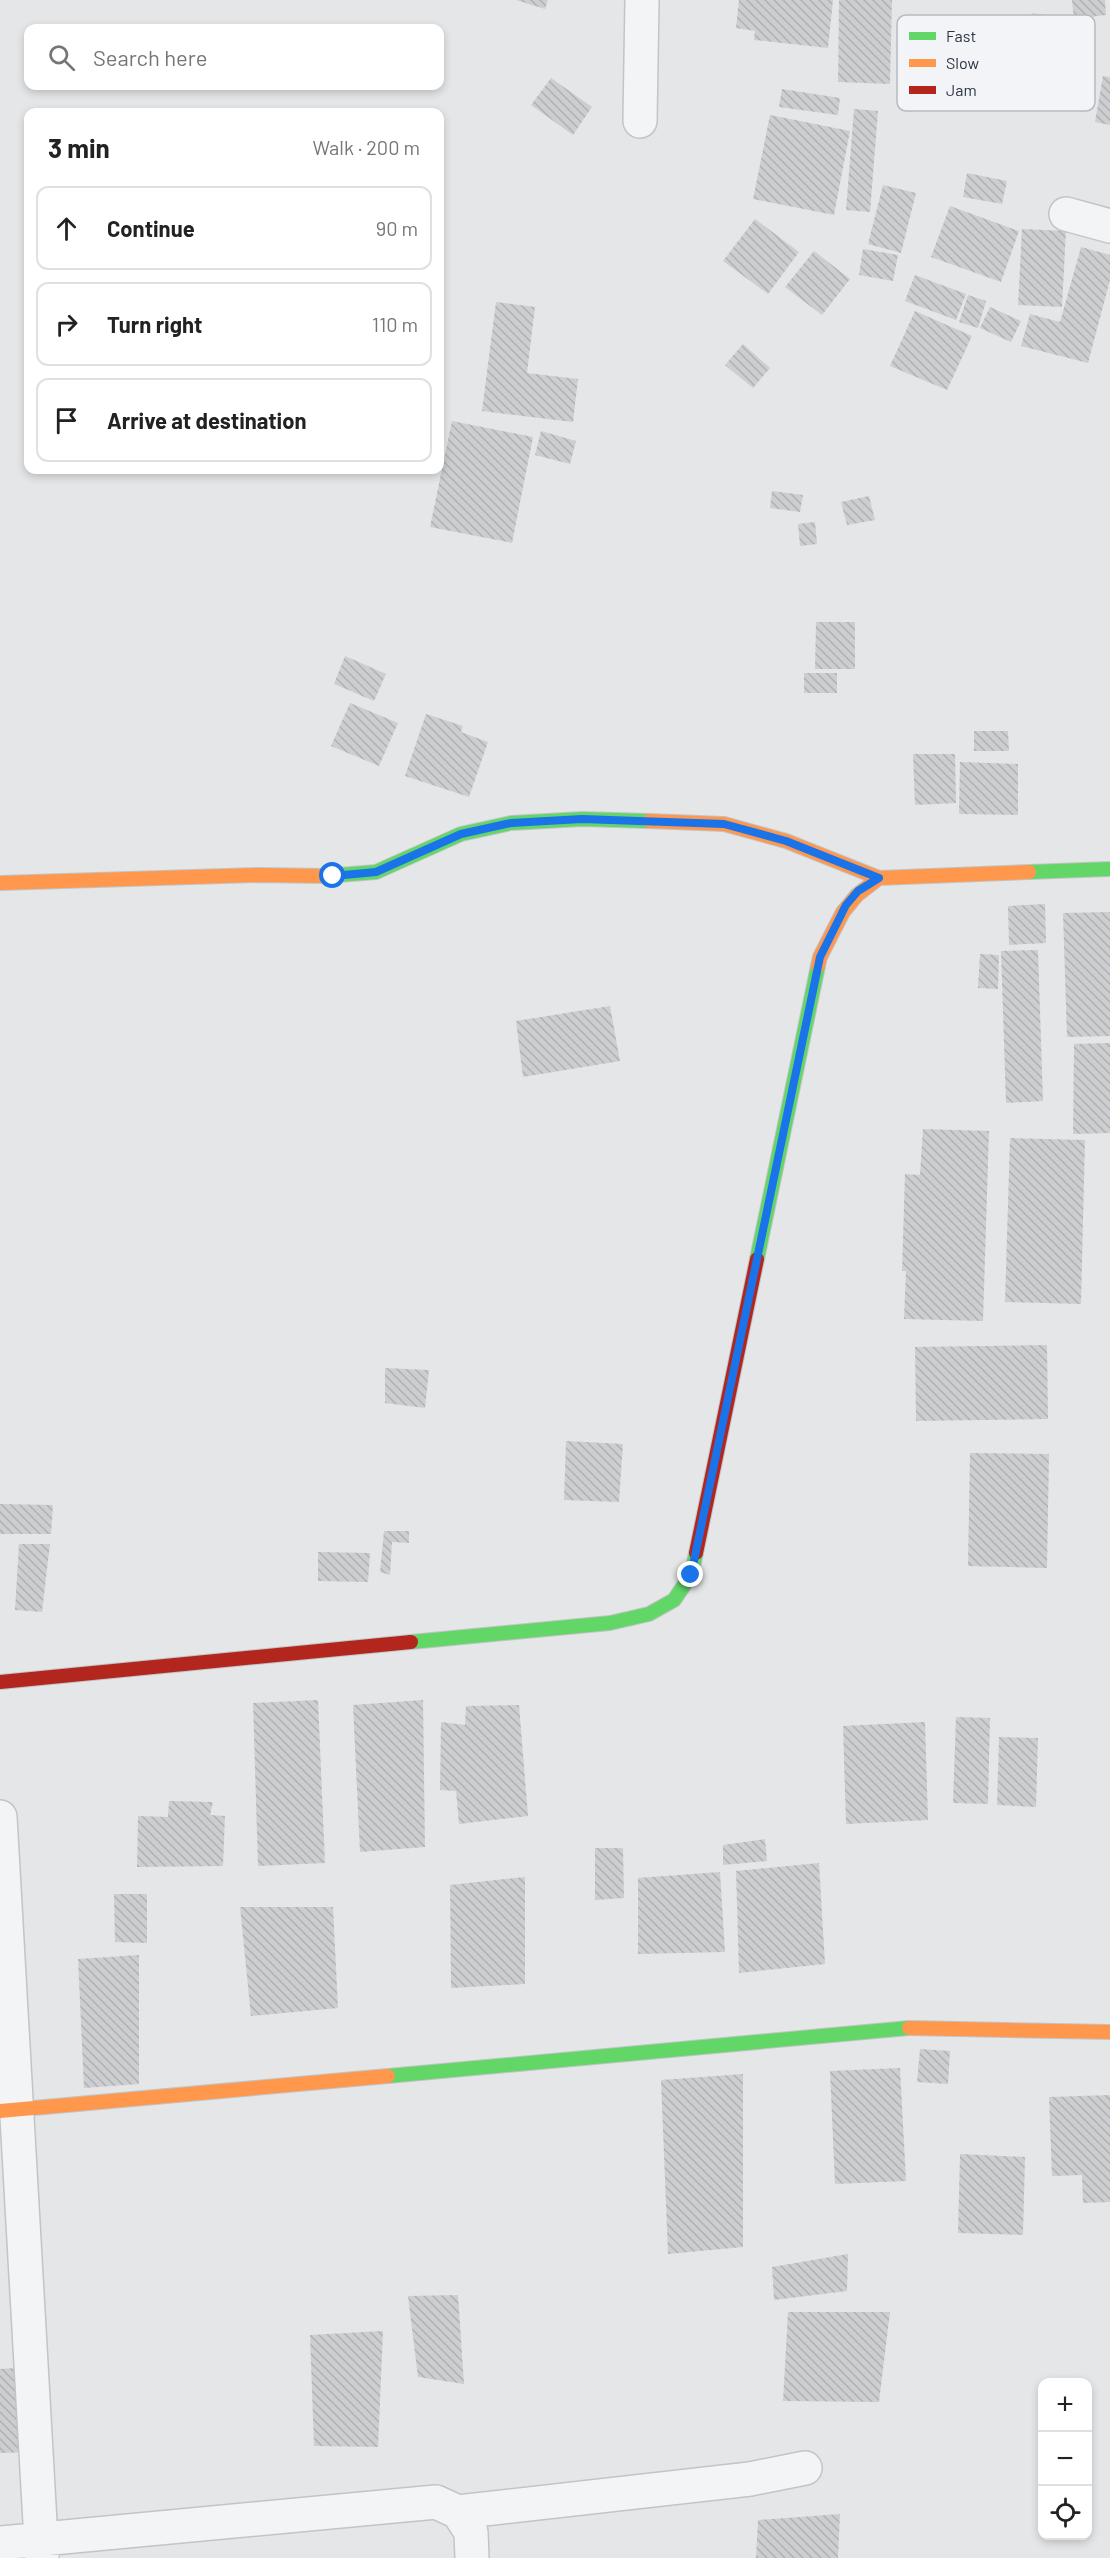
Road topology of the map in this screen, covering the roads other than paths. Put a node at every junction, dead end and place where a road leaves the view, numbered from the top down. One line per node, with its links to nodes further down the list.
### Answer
1 (642, 0): 2 (street)
2 (640, 122)
3 (1066, 214): 4 (street)
4 (1110, 226)
5 (1110, 869): 6 (street)
6 (879, 878): 7 (street); 8 (street)
7 (0, 883)
8 (0, 1682)
9 (0, 1817): 11 (street)
10 (1110, 2032): 11 (street)
11 (8, 2110): 15 (street)
12 (805, 2468): 13 (street)
13 (458, 2512): 15 (street); 16 (street)
14 (0, 2543): 15 (street)
15 (41, 2549)
16 (472, 2558)

